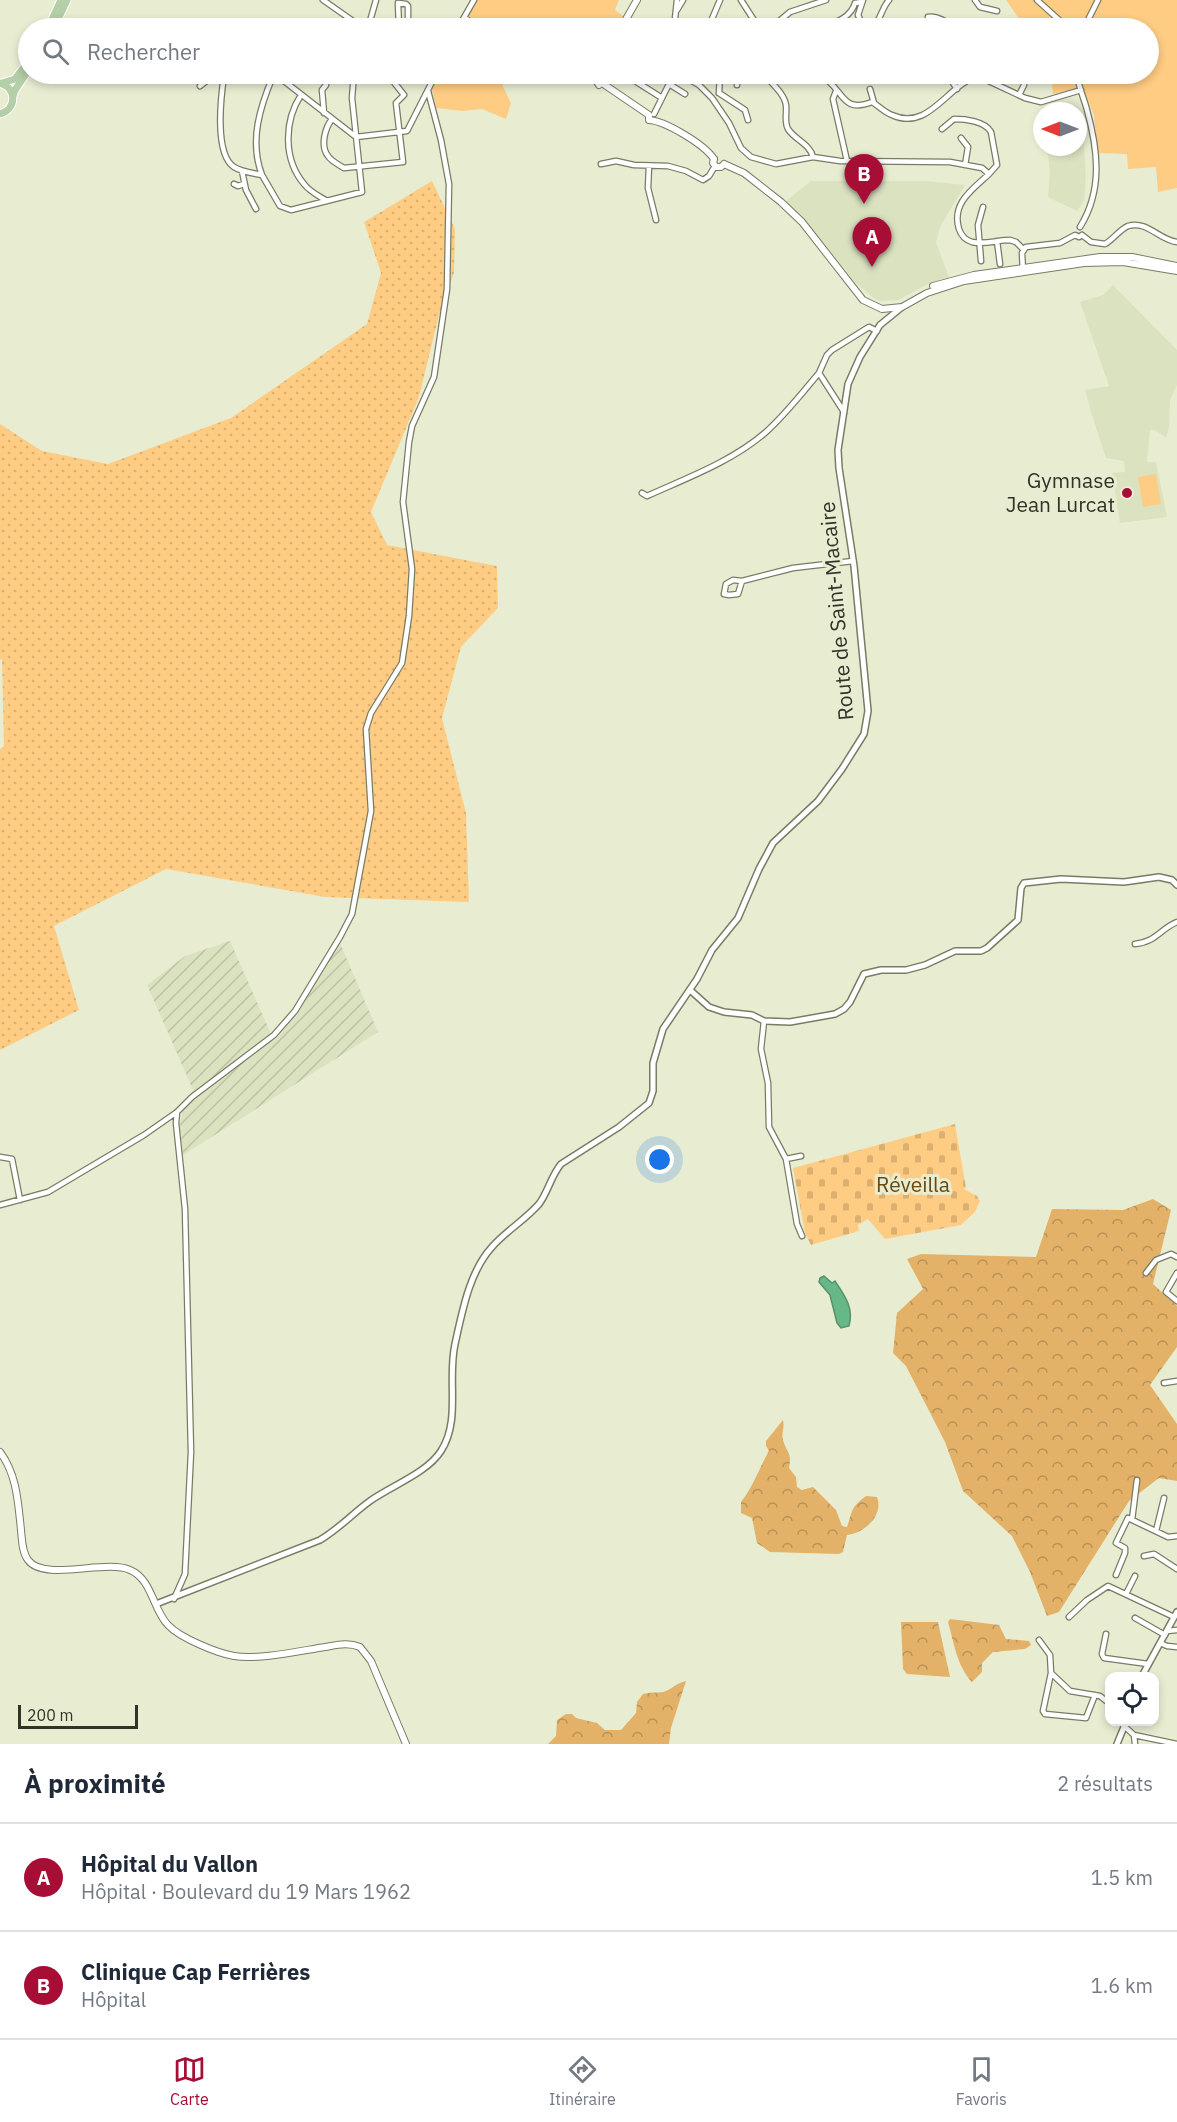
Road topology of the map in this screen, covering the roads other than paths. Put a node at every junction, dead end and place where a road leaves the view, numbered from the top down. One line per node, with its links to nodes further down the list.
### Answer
1 (61, 0): 19 (main road)
2 (66, 0): 20 (main road)
3 (323, 0): 21 (street)
4 (376, 0): 22 (street)
5 (474, 0): 25 (street)
6 (637, 0): 26 (main road)
7 (677, 0): 17 (street)
8 (683, 0): 17 (street)
9 (720, 0): 28 (street)
10 (741, 0): 29 (street)
11 (825, 0): 30 (street)
12 (889, 0): 33 (street)
13 (975, 0): 18 (street)
14 (1037, 0): 34 (street)
15 (1098, 0): 35 (street)
16 (862, 1): 31 (street); 32 (street)
17 (677, 10): 27 (street)
18 (997, 11)
19 (53, 18)
20 (58, 18)
21 (349, 18)
22 (372, 18)
23 (399, 18): 24 (street)
24 (408, 18)
25 (466, 18)
26 (626, 18)
27 (676, 18)
28 (712, 18)
29 (753, 18)
30 (783, 18)
31 (842, 18)
32 (859, 18)
33 (880, 18)
34 (1057, 18)
35 (1089, 18)
36 (18, 75): 37 (main road)
37 (1, 83): 70 (main road)
38 (19, 84): 70 (main road)
39 (203, 84): 60 (street)
40 (224, 84): 90 (street)
41 (270, 84): 92 (street)
42 (288, 84): 68 (street)
43 (353, 84): 81 (street)
44 (395, 84): 80 (street)
45 (431, 84): 64 (street)
46 (598, 84): 76 (main road)
47 (604, 84): 76 (main road)
48 (639, 84): 71 (street)
49 (669, 84): 67 (street); 71 (street)
50 (719, 84): 66 (street)
51 (772, 84): 83 (street)
52 (831, 84): 65 (street)
53 (954, 84): 62 (street)
54 (963, 84): 62 (street)
55 (997, 84): 69 (street)
56 (1024, 84): 69 (street)
57 (1080, 84): 63 (street)
58 (327, 85): 74 (street)
59 (699, 85): 72 (street)
60 (200, 86)
61 (870, 89): 73 (street)
62 (957, 89): 73 (street)
63 (1081, 90): 69 (street); 99 (street)
64 (428, 91): 80 (street); 128 (street)
65 (836, 91): 73 (street); 84 (street)
66 (719, 93): 72 (street); 78 (street)
67 (685, 94)
68 (301, 95): 74 (street); 95 (street)
69 (1019, 95)
70 (13, 96): 75 (main road)
71 (662, 98): 76 (street)
72 (712, 98): 83 (street)
73 (874, 103)
74 (324, 113): 77 (street)
75 (0, 114)
76 (650, 115): 85 (main road)
77 (332, 119): 81 (street); 89 (street)
78 (748, 120)
79 (942, 129): 91 (street)
80 (399, 132): 81 (street); 89 (street)
81 (356, 137): 89 (street)
82 (961, 138): 87 (street)
83 (813, 157): 84 (street)
84 (847, 161): 87 (street)
85 (715, 162): 88 (street); 111 (main road)
86 (601, 164): 88 (street)
87 (965, 165): 91 (street)
88 (649, 166): 98 (street)
89 (359, 167): 95 (street)
90 (242, 171): 92 (street); 94 (street)
91 (989, 174): 103 (street)
92 (262, 175): 95 (street)
93 (234, 184): 94 (street)
94 (244, 184): 97 (street)
95 (327, 201)
96 (983, 207): 103 (street)
97 (256, 209)
98 (656, 220)
99 (1080, 227): 100 (street); 101 (street)
100 (1082, 235): 101 (street); 104 (street)
101 (1075, 236): 105 (street)
102 (997, 241): 103 (street); 105 (street); 107 (street)
103 (979, 242): 106 (street)
104 (1177, 242)
105 (1023, 249): 109 (street)
106 (981, 261)
107 (1000, 264)
108 (1177, 266): 109 (main road)
109 (1022, 270): 110 (main road); 112 (main road); 114 (main road)
110 (1177, 271)
111 (856, 291): 113 (main road); 115 (main road)
112 (917, 294): 113 (main road); 115 (street)
113 (867, 299): 115 (street)
114 (902, 307): 115 (main road); 116 (street, Route de Saint-Macaire)
115 (884, 309): 116 (street); 117 (street, Route de Saint-Macaire)
116 (887, 319): 117 (street, Route de Saint-Macaire)
117 (879, 328): 118 (street); 119 (street, Route de Saint-Macaire)
118 (819, 372): 119 (street); 120 (street)
119 (844, 412): 121 (street, Route de Saint-Macaire)
120 (642, 493)
121 (853, 561): 122 (street); 126 (street, Route de Saint-Macaire)
122 (742, 582)
123 (1177, 885): 127 (street)
124 (1177, 922): 125 (street)
125 (1135, 944)
126 (690, 990): 127 (street); 152 (street, Route de Saint-Macaire)
127 (764, 1022): 131 (street)
128 (177, 1112): 132 (street); 152 (street)
129 (801, 1156): 131 (street)
130 (0, 1157): 132 (street)
131 (786, 1159): 134 (street)
132 (20, 1200): 133 (street)
133 (0, 1205)
134 (802, 1236)
135 (1177, 1257): 136 (street)
136 (1146, 1273)
137 (1177, 1273): 138 (street)
138 (1177, 1301)
139 (1177, 1381): 140 (street)
140 (1164, 1383)
141 (0, 1452): 153 (main road)
142 (1137, 1480): 144 (street)
143 (1164, 1498): 145 (street)
144 (1130, 1519): 145 (street); 149 (street)
145 (1156, 1531): 146 (street)
146 (1177, 1536)
147 (1144, 1556): 148 (street)
148 (1177, 1569)
149 (1116, 1575)
150 (1135, 1576): 151 (street)
151 (1126, 1594): 154 (street); 155 (street)
152 (174, 1599): 153 (street, Route de Saint-Macaire)
153 (156, 1604): 171 (main road)
154 (1176, 1614): 158 (street)
155 (1069, 1617)
156 (1135, 1618): 158 (street)
157 (1177, 1630): 158 (street)
158 (1166, 1633): 161 (street)
159 (1106, 1634): 163 (street)
160 (1039, 1640): 165 (street)
161 (1160, 1642): 162 (street); 163 (street)
162 (1177, 1647)
163 (1148, 1664): 164 (street)
164 (1144, 1672)
165 (1050, 1673): 166 (street); 166 (street)
166 (1095, 1695): 167 (street)
167 (1105, 1700)
168 (1124, 1726): 172 (street)
169 (1127, 1726): 170 (street)
170 (1134, 1735): 173 (street); 174 (street)
171 (406, 1744)
172 (1117, 1744)
173 (1135, 1744)
174 (1177, 1744)

